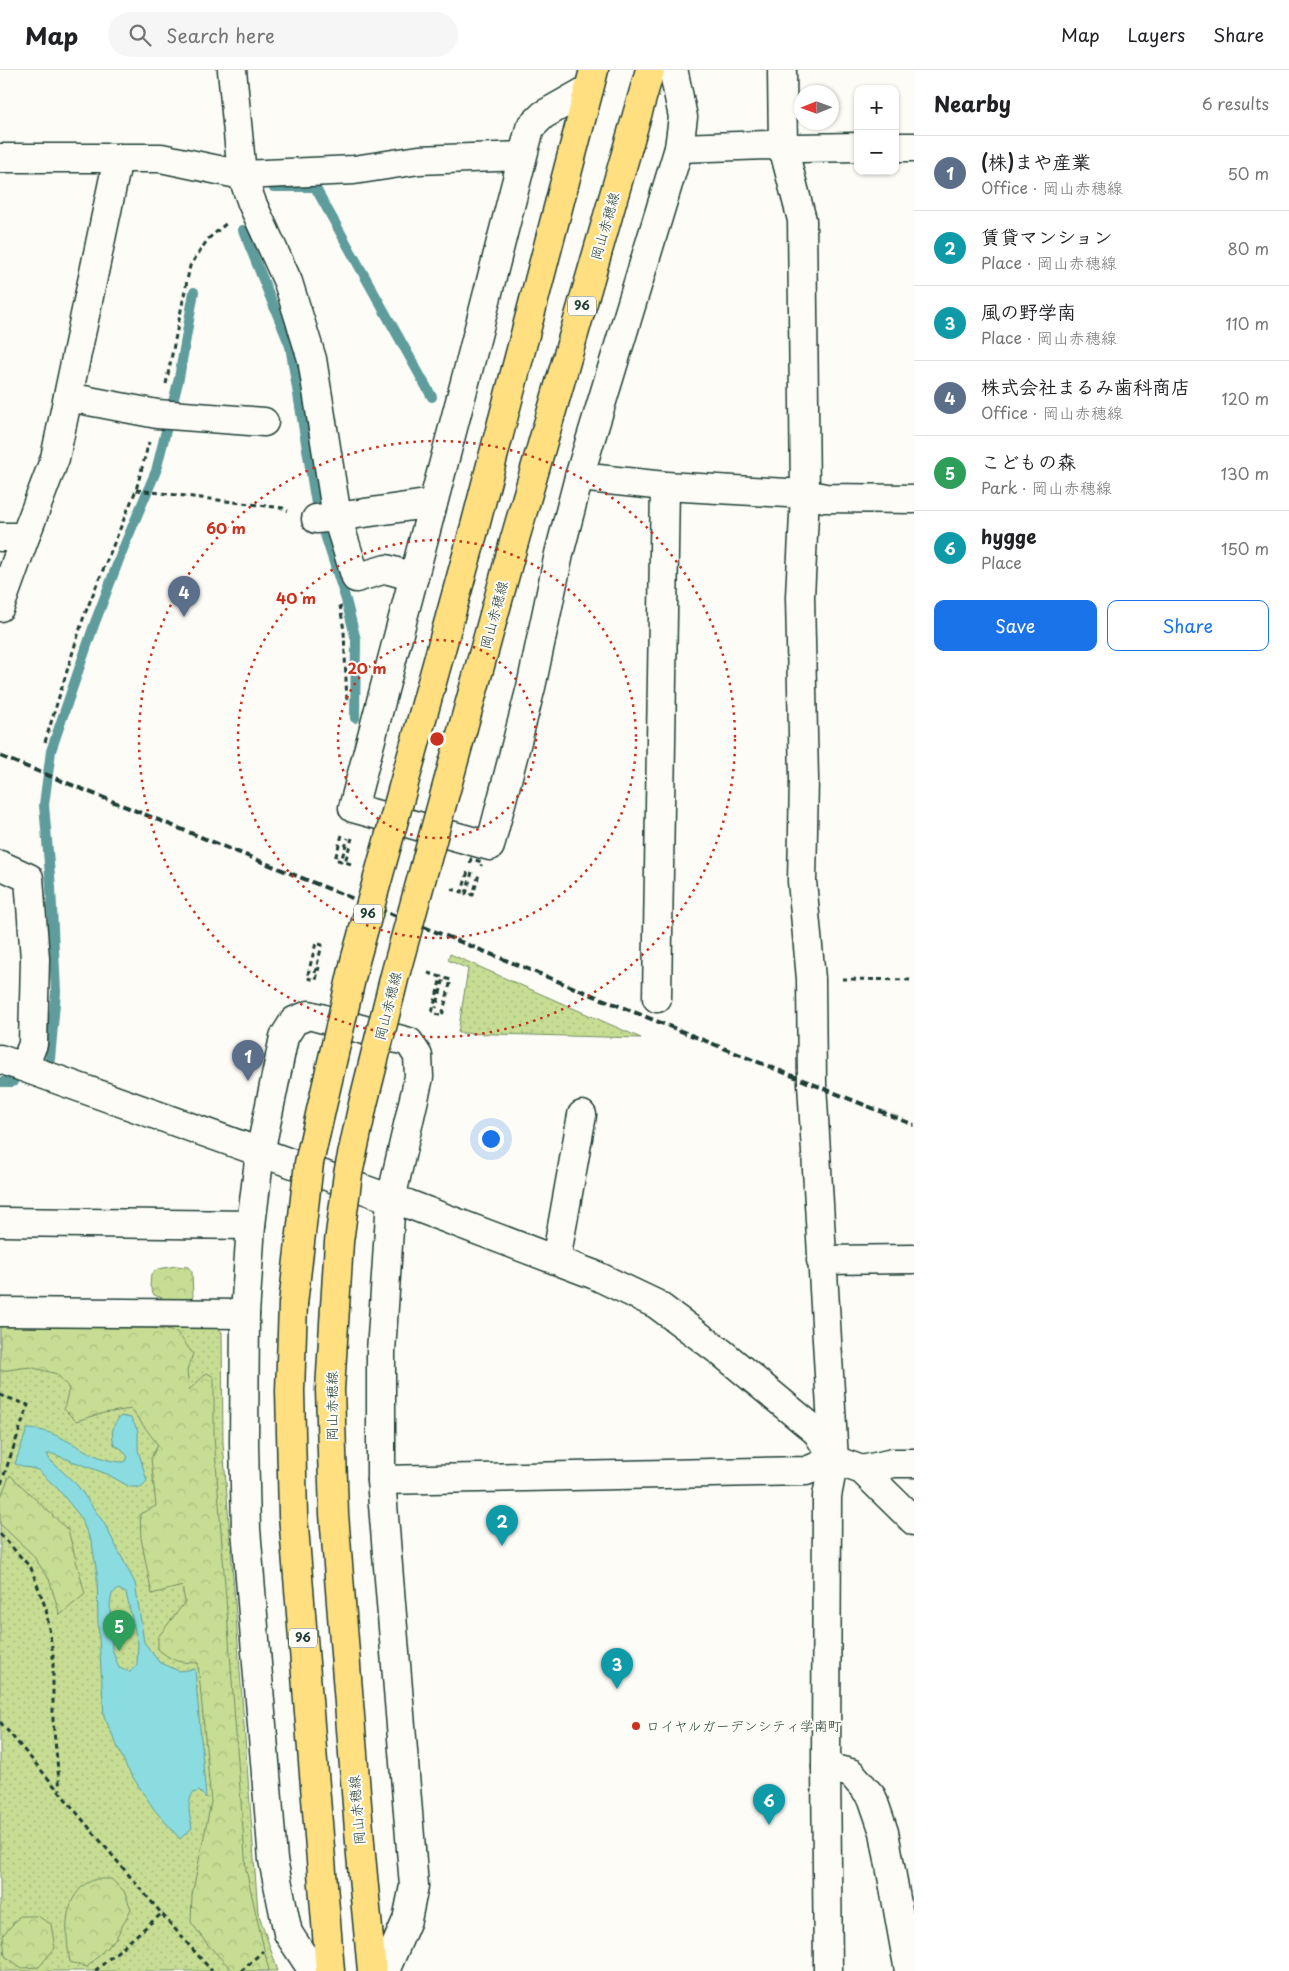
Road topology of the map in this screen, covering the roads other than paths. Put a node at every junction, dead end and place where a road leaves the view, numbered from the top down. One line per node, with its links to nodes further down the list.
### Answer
1 (232, 70): 14 (street)
2 (650, 70): 47 (main road, 岡山赤穂線 / 96, bridge)
3 (672, 70): 10 (street)
4 (782, 70): 7 (street)
5 (591, 79): 11 (street); 46 (main road, 96, bridge)
6 (914, 146): 9 (street)
7 (783, 147): 8 (street); 10 (street); 19 (street)
8 (854, 147)
9 (899, 147)
10 (679, 148): 17 (street)
11 (521, 156): 14 (street); 21 (street)
12 (0, 158): 13 (street)
13 (118, 158): 14 (street); 15 (street)
14 (242, 175): 22 (street)
15 (68, 396): 16 (street); 23 (street)
16 (264, 422)
17 (579, 477): 18 (street); 24 (street)
18 (665, 486): 19 (street); 27 (street)
19 (805, 494): 20 (street); 36 (street)
20 (914, 499)
21 (433, 504): 22 (street); 24 (street)
22 (325, 518): 24 (street)
23 (13, 537): 25 (street)
24 (414, 577)
25 (0, 607)
26 (0, 865): 28 (street)
27 (657, 998)
28 (12, 1063): 30 (street)
29 (582, 1115): 35 (street)
30 (260, 1153): 31 (street); 31 (street); 33 (street)
31 (391, 1199): 35 (street); 42 (street)
32 (0, 1222): 33 (street)
33 (251, 1225): 38 (street)
34 (914, 1259): 36 (street)
35 (556, 1260): 39 (street)
36 (821, 1260): 39 (street)
37 (0, 1312): 38 (street)
38 (245, 1314): 45 (street)
39 (834, 1460): 41 (street); 42 (street); 44 (street)
40 (914, 1463): 41 (street)
41 (862, 1470): 43 (street)
42 (381, 1480): 48 (street)
43 (914, 1521)
44 (826, 1767): 49 (street); 50 (street)
45 (313, 1971)
46 (330, 1971)
47 (372, 1971)
48 (385, 1971)
49 (828, 1971)
50 (909, 1971)

